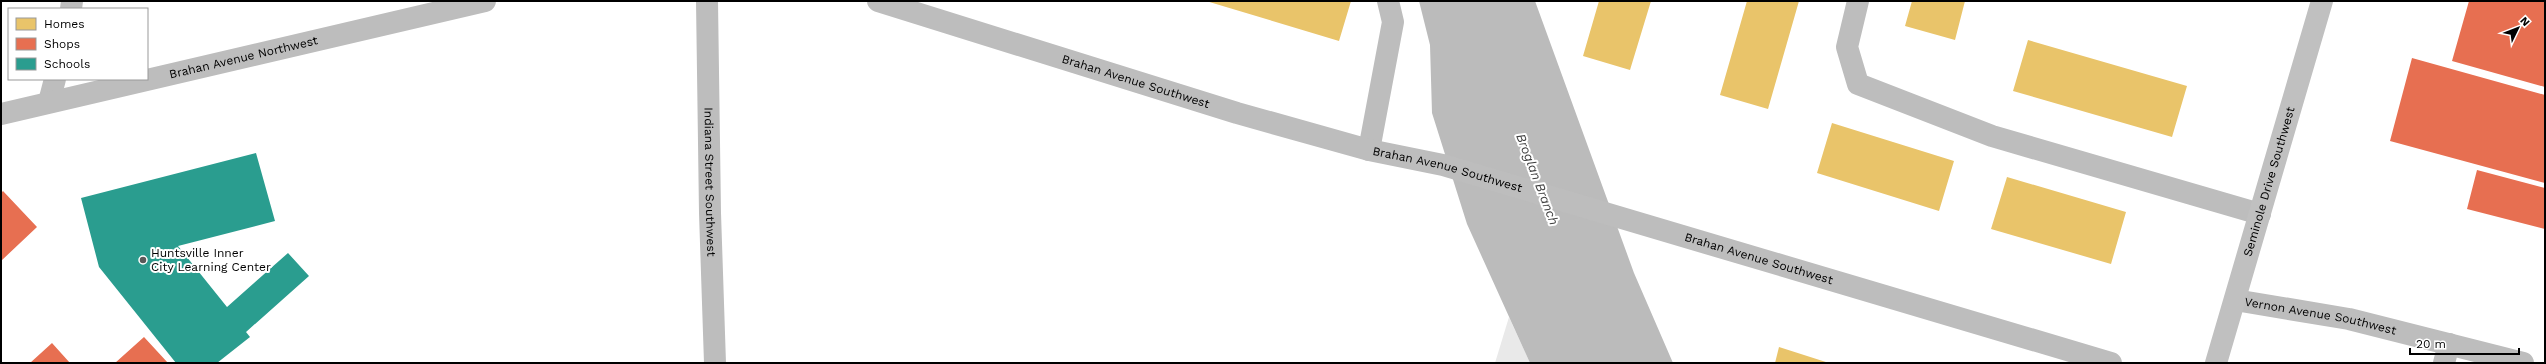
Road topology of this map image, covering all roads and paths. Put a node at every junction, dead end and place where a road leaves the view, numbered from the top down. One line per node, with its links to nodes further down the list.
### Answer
1 (485, 1): 7 (street, Brahan Avenue Northwest)
2 (707, 1): 16 (street, Indiana Street Southwest)
3 (878, 1): 12 (street, Brahan Avenue Southwest)
4 (1388, 1): 12 (street)
5 (1858, 1): 13 (street)
6 (2322, 1): 13 (street, Seminole Drive Southwest)
7 (148, 79)
8 (54, 80): 10 (street)
9 (144, 80): 10 (street, Brahan Avenue Northwest)
10 (49, 102): 11 (street, Brahan Avenue Northwest)
11 (1, 114)
12 (1369, 150): 17 (street, Brahan Avenue Southwest)
13 (2260, 214): 14 (street, Seminole Drive Southwest)
14 (2235, 300): 15 (street, Vernon Avenue Southwest); 18 (street, Seminole Drive Southwest)
15 (2447, 354): 19 (street, Vernon Avenue Southwest)
16 (715, 363)
17 (2111, 363)
18 (2216, 363)
19 (2523, 363)

